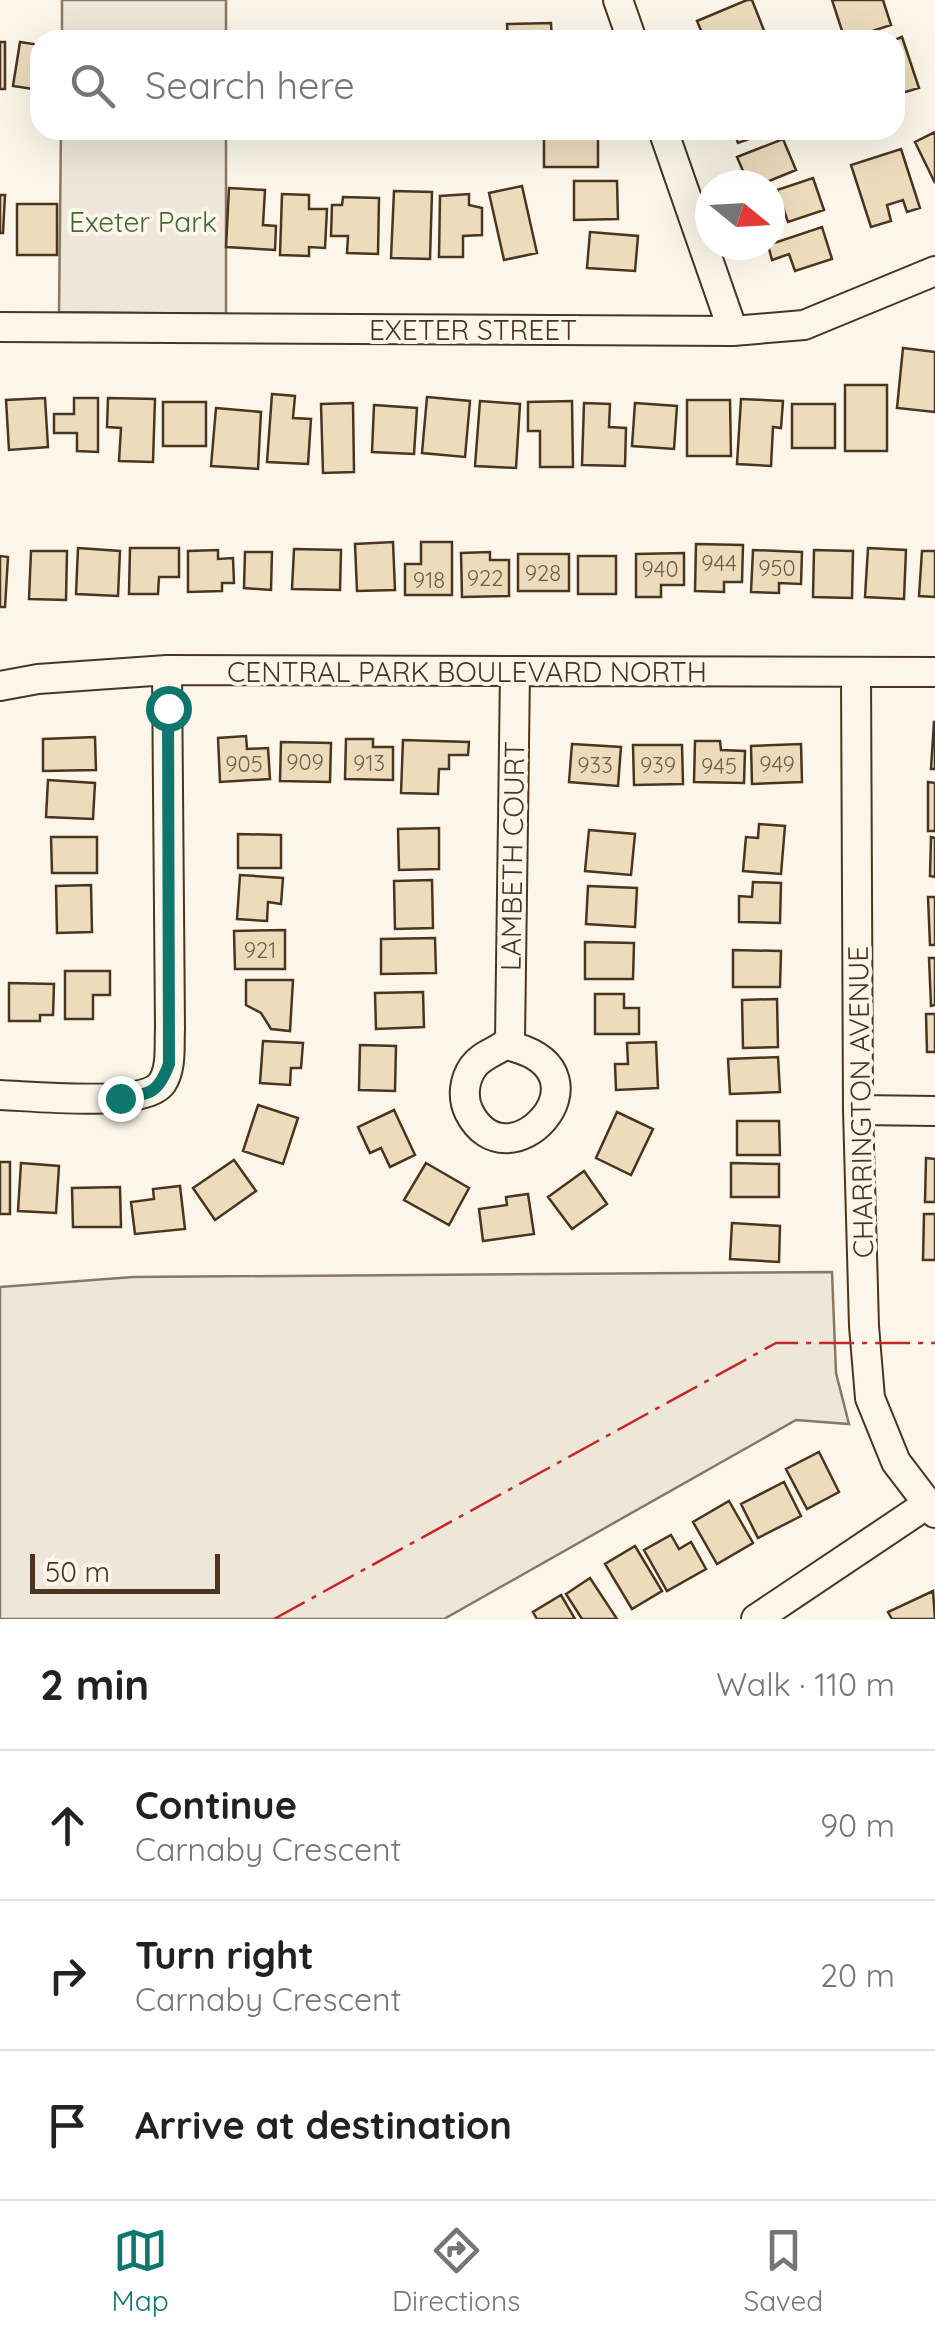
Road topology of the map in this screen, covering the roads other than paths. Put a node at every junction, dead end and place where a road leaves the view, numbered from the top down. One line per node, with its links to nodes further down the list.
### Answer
1 (618, 0): 2 (street)
2 (628, 30)
3 (666, 140): 6 (street)
4 (935, 271): 6 (street, EXETER STREET)
5 (0, 328): 6 (street, EXETER STREET)
6 (733, 331)
7 (167, 670): 8 (street, CENTRAL PARK BOULEVARD NORTH); 11 (street, CENTRAL PARK BOULEVARD NORTH); 13 (street)
8 (515, 672): 10 (street, CENTRAL PARK BOULEVARD NORTH); 12 (street, LAMBETH COURT)
9 (935, 672): 10 (street, CENTRAL PARK BOULEVARD NORTH)
10 (856, 673): 14 (street, CHARRINGTON AVENUE)
11 (0, 686)
12 (510, 1040)
13 (0, 1095)
14 (858, 1110): 15 (street); 16 (street, CHARRINGTON AVENUE)
15 (935, 1111)
16 (930, 1509): 17 (street)
17 (756, 1619)

